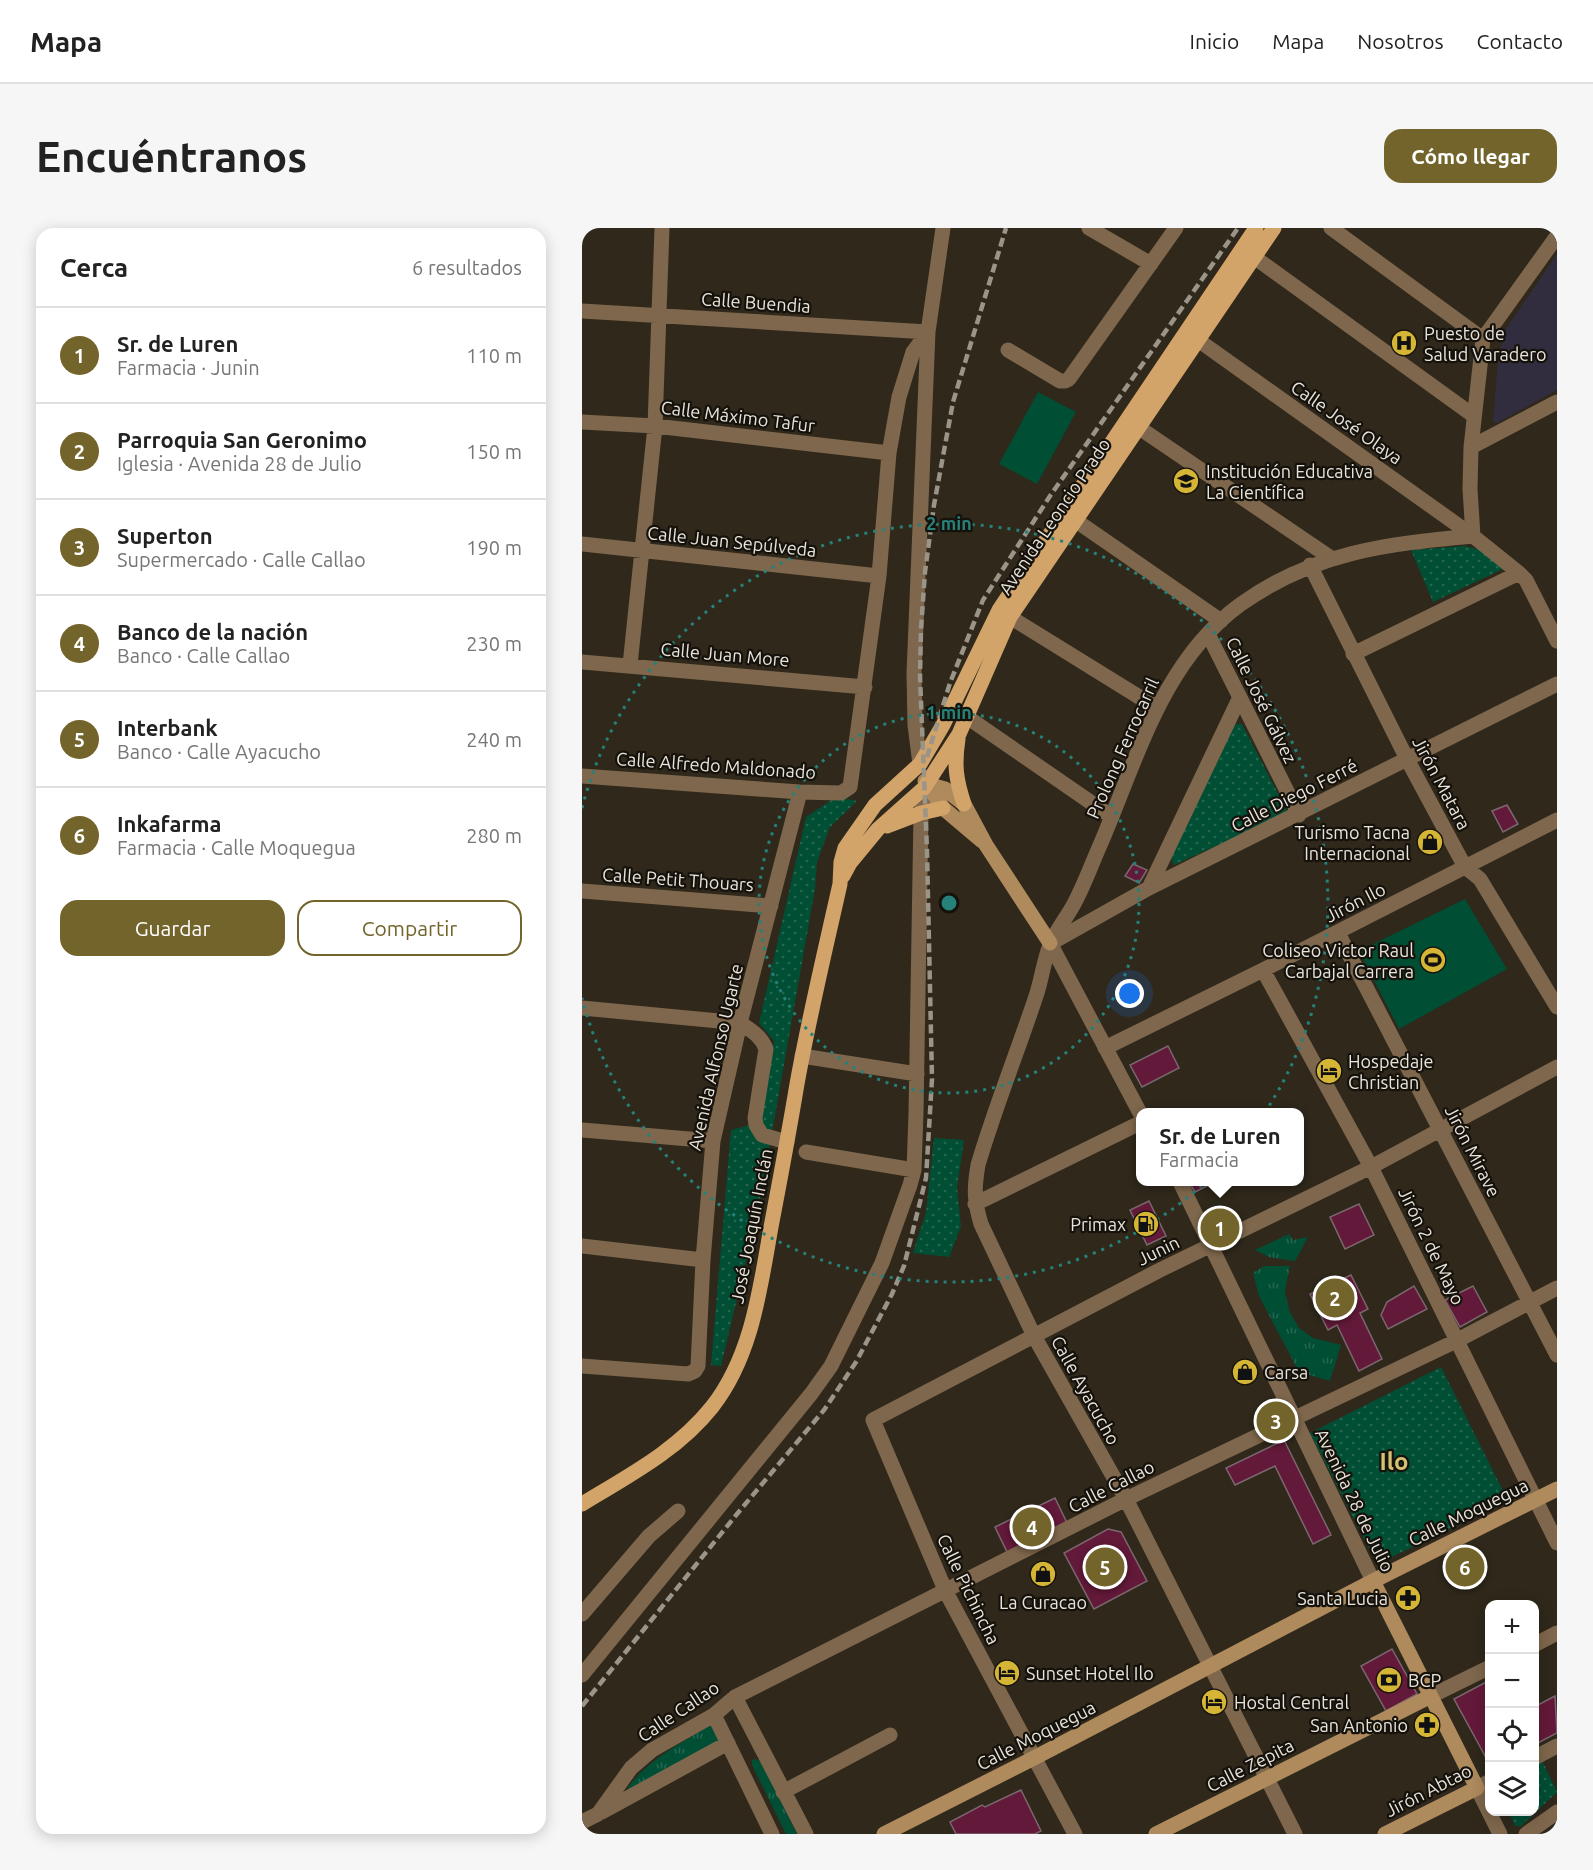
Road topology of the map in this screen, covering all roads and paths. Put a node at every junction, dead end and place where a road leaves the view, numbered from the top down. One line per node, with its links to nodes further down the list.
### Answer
1 (662, 228): 12 (street)
2 (943, 228): 13 (street)
3 (1089, 228): 10 (street)
4 (1176, 228): 10 (street)
5 (1256, 228): 47 (main road, Avenida Leoncio Prado)
6 (1274, 228): 9 (main road, Avenida Leoncio Prado)
7 (1331, 228): 14 (street)
8 (1557, 236): 14 (street)
9 (1254, 257): 15 (main road, Avenida Leoncio Prado); 18 (street)
10 (1151, 264): 16 (street)
11 (582, 310): 12 (street, Calle Buendia)
12 (659, 315): 13 (street, Calle Buendia); 20 (street)
13 (928, 332): 23 (street); 47 (street)
14 (1483, 339): 18 (street)
15 (1198, 340): 21 (main road, Avenida Leoncio Prado); 25 (street, Calle José Olaya)
16 (1008, 350)
17 (1557, 402): 22 (street)
18 (1474, 416): 22 (street)
19 (582, 422): 20 (street, Calle Máximo Tafur)
20 (655, 426): 23 (street, Calle Máximo Tafur); 27 (street)
21 (1138, 427): 24 (main road, Avenida Leoncio Prado); 28 (street)
22 (1471, 447): 25 (street)
23 (889, 453): 31 (street)
24 (1075, 520): 32 (main road, Avenida Leoncio Prado); 34 (street)
25 (1473, 536): 28 (street, Prolong Ferrocarril); 30 (street)
26 (582, 544): 27 (street, Calle Juan Sepúlveda)
27 (642, 550): 31 (street, Calle Juan Sepúlveda); 39 (street)
28 (1331, 558): 29 (street, Prolong Ferrocarril)
29 (1310, 565): 34 (street, Prolong Ferrocarril); 37 (street, Jirón Matara)
30 (1519, 573): 33 (street); 37 (street)
31 (879, 576): 41 (street)
32 (1010, 617): 43 (street); 44 (main road, Avenida Leoncio Prado)
33 (1552, 618): 36 (street)
34 (1221, 621): 35 (street, Prolong Ferrocarril)
35 (1208, 634): 42 (street, Calle José Gálvez); 43 (street, Prolong Ferrocarril)
36 (1557, 641)
37 (1353, 654): 46 (street, Jirón Matara)
38 (582, 662): 39 (street, Calle Juan More)
39 (630, 665): 41 (street, Calle Juan More)
40 (1557, 684): 46 (street, Calle Diego Ferré)
41 (865, 687): 50 (street, Calle Alfredo Maldonado)
42 (1239, 699): 54 (street, Calle José Gálvez); 61 (street)
43 (1157, 708): 55 (street, Prolong Ferrocarril)
44 (967, 717): 45 (main road, Avenida Leoncio Prado); 55 (street)
45 (959, 734): 49 (main road, Avenida Leoncio Prado); 51 (main road)
46 (1407, 759): 54 (street, Calle Diego Ferré); 59 (street, Jirón Matara)
47 (920, 764): 49 (street); 60 (main road, José Joaquín Inclán)
48 (582, 776): 50 (street, Calle Alfredo Maldonado)
49 (927, 784): 51 (street); 52 (street); 53 (street); 57 (main road, Avenida Leoncio Prado)
50 (800, 792): 63 (street, Avenida Alfonso Ugarte)
51 (964, 804): 58 (street)
52 (944, 808): 53 (main road); 58 (street)
53 (921, 813): 57 (main road); 73 (street)
54 (1299, 815): 61 (street, Calle Diego Ferré)
55 (1112, 817): 65 (street, Prolong Ferrocarril)
56 (1557, 820): 59 (street, Jirón Ilo)
57 (879, 829): 60 (main road, José Joaquín Inclán)
58 (986, 845): 65 (street)
59 (1465, 867): 64 (street, Jirón Ilo); 67 (street, Jirón Matara)
60 (840, 884): 71 (main road, José Joaquín Inclán)
61 (1149, 888): 65 (street, Calle Diego Ferré)
62 (582, 891): 63 (street, Calle Petit Thouars)
63 (771, 906): 69 (street, Avenida Alfonso Ugarte)
64 (1338, 933): 66 (street, Jirón Ilo); 76 (street, Jirón Mirave)
65 (1050, 944): 70 (street); 84 (street, Calle Ayacucho)
66 (1263, 970): 70 (street, Jirón Ilo); 81 (street, Jirón 2 de Mayo)
67 (1557, 1007)
68 (582, 1008): 69 (street)
69 (740, 1023): 78 (street, Avenida Alfonso Ugarte); 79 (street)
70 (1105, 1048): 74 (street)
71 (802, 1056): 73 (street); 79 (main road, José Joaquín Inclán)
72 (1557, 1067): 76 (street, Junin)
73 (917, 1074): 82 (street)
74 (1137, 1108)
75 (1136, 1125): 84 (street)
76 (1440, 1129): 81 (street, Junin); 89 (street, Jirón Mirave)
77 (582, 1130): 78 (street)
78 (713, 1141): 87 (street, Avenida Alfonso Ugarte)
79 (787, 1142): 99 (main road, José Joaquín Inclán)
80 (806, 1152): 82 (street)
81 (1371, 1167): 86 (street, Junin); 91 (street, Jirón 2 de Mayo)
82 (914, 1170): 109 (street)
83 (1182, 1186): 86 (street, Avenida 28 de Julio)
84 (975, 1204): 90 (street, Calle Ayacucho)
85 (582, 1246): 87 (street)
86 (1212, 1246): 90 (street, Junin); 94 (street, Avenida 28 de Julio)
87 (703, 1260): 93 (street, Avenida Alfonso Ugarte)
88 (1557, 1288): 89 (street, Calle Callao)
89 (1529, 1303): 91 (street, Calle Callao); 92 (street, Jirón Mirave)
90 (1034, 1336): 95 (street, Junin); 97 (street, Calle Ayacucho)
91 (1456, 1341): 94 (street, Calle Callao); 98 (street, Jirón 2 de Mayo)
92 (1557, 1355)
93 (582, 1366)
94 (1294, 1417): 97 (street, Calle Callao); 102 (street, Avenida 28 de Julio)
95 (873, 1420): 103 (street, Calle Pichincha)
96 (1557, 1489): 98 (street, Calle Moquegua)
97 (1126, 1500): 103 (street, Calle Callao); 107 (street, Calle Ayacucho)
98 (1536, 1500): 101 (street, Jirón 2 de Mayo); 102 (street, Calle Moquegua)
99 (582, 1504)
100 (678, 1511): 104 (street)
101 (1557, 1543)
102 (1373, 1581): 107 (street, Calle Moquegua); 111 (street, Avenida 28 de Julio)
103 (946, 1592): 110 (street, Calle Callao); 117 (street, Calle Pichincha)
104 (582, 1614)
105 (1557, 1634): 106 (street)
106 (1539, 1643)
107 (1209, 1666): 117 (street, Calle Moquegua); 118 (street, Calle Ayacucho)
108 (1485, 1669): 111 (street, Calle Zepita)
109 (582, 1675)
110 (735, 1697): 112 (street, Calle Callao); 120 (street)
111 (1429, 1697): 118 (street, Calle Zepita); 119 (street, Avenida 28 de Julio)
112 (714, 1715): 114 (street); 122 (street, Calle Callao)
113 (890, 1735): 120 (street)
114 (728, 1743): 122 (street); 124 (street)
115 (1556, 1751): 116 (street)
116 (1539, 1756)
117 (1034, 1758): 126 (street, Calle Moquegua); 127 (street, Calle Pichincha)
118 (1268, 1778): 128 (street, Calle Zepita); 129 (street, Calle Ayacucho)
119 (1483, 1785): 130 (street, Jirón Abtao); 131 (street, Avenida 28 de Julio)
120 (783, 1792): 125 (street)
121 (1557, 1812): 132 (street)
122 (598, 1814): 123 (street, Calle Callao)
123 (582, 1822)
124 (772, 1834)
125 (806, 1834)
126 (884, 1834)
127 (1075, 1834)
128 (1156, 1834)
129 (1295, 1834)
130 (1385, 1834)
131 (1500, 1834)
132 (1526, 1834)

